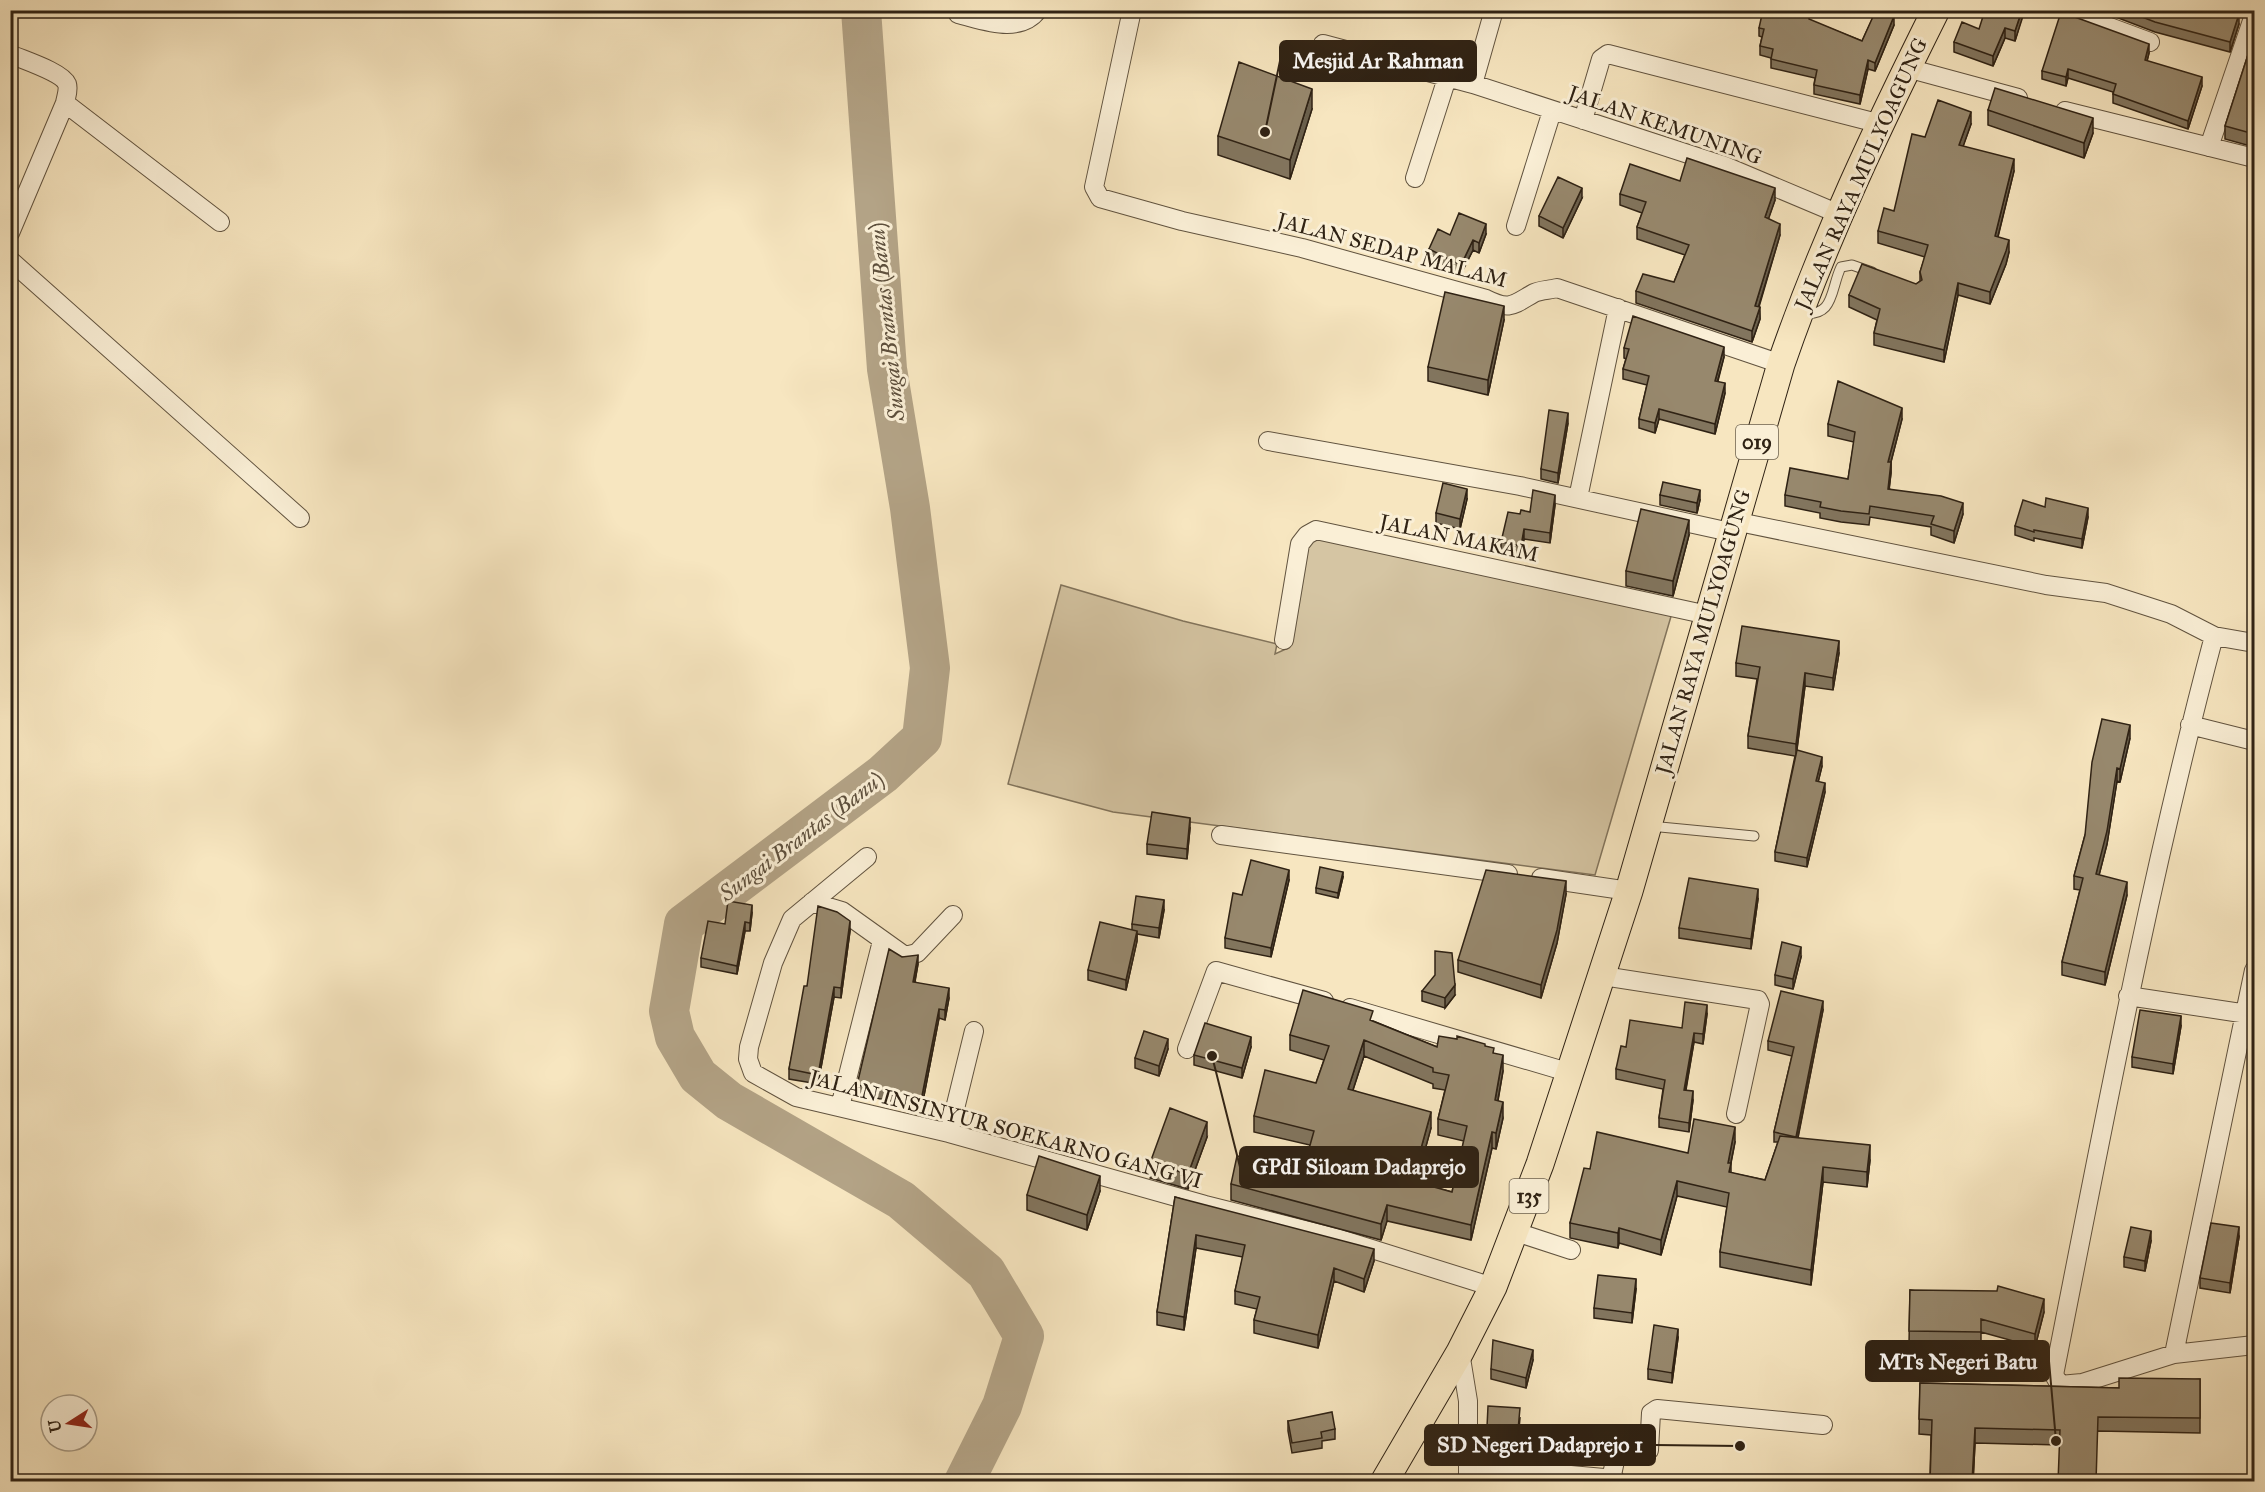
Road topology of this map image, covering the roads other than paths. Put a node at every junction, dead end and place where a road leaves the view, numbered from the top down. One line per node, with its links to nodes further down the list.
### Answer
1 (1038, 10): 6 (street)
2 (1132, 10): 27 (street, JALAN SEDAP MALAM)
3 (1494, 10): 13 (street)
4 (1936, 10): 11 (main road, JALAN RAYA MULYOAGUNG / 019)
5 (2064, 10): 8 (street)
6 (958, 14)
7 (2254, 15): 18 (street)
8 (2150, 42)
9 (1323, 44): 12 (street, JALAN KEMUNING)
10 (10, 54): 14 (street)
11 (1907, 68): 17 (main road, JALAN RAYA MULYOAGUNG / 019); 18 (street)
12 (1447, 78): 13 (street, JALAN KEMUNING); 20 (street)
13 (1473, 84): 15 (street, JALAN KEMUNING)
14 (65, 103): 22 (street); 24 (street)
15 (1552, 111): 16 (street, JALAN KEMUNING); 23 (street)
16 (1583, 120): 17 (street); 21 (street, JALAN KEMUNING)
17 (1881, 124): 21 (main road, JALAN RAYA MULYOAGUNG / 019)
18 (2209, 147): 19 (street)
19 (2254, 158)
20 (1414, 178)
21 (1839, 214): 28 (main road, JALAN RAYA MULYOAGUNG / 019)
22 (220, 222)
23 (1516, 226)
24 (10, 233)
25 (10, 260): 32 (street)
26 (1884, 277): 28 (lane)
27 (1618, 308): 29 (street, JALAN SEDAP MALAM); 31 (street)
28 (1798, 313): 29 (main road, JALAN RAYA MULYOAGUNG / 019)
29 (1781, 364): 33 (main road, JALAN RAYA MULYOAGUNG / 019)
30 (1268, 441): 31 (street)
31 (1578, 498): 33 (street)
32 (300, 518)
33 (1732, 527): 34 (main road, JALAN RAYA MULYOAGUNG / 019); 35 (street)
34 (1708, 615): 36 (street, JALAN MAKAM); 40 (main road, JALAN RAYA MULYOAGUNG / 019)
35 (2214, 636): 37 (street); 38 (street)
36 (1284, 640)
37 (2254, 643)
38 (2190, 725): 39 (street); 50 (street)
39 (2254, 741)
40 (1648, 826): 42 (lane); 44 (main road, JALAN RAYA MULYOAGUNG / 019)
41 (1221, 836): 44 (street)
42 (1754, 836)
43 (867, 857): 45 (street)
44 (1629, 891): 49 (main road, 135)
45 (812, 902): 47 (street); 55 (street, JALAN INSINYUR SOEKARNO GANG VI)
46 (953, 915): 47 (street)
47 (882, 941): 55 (street)
48 (2254, 970): 51 (street)
49 (1603, 976): 54 (main road, 135); 56 (street)
50 (2128, 996): 51 (street); 63 (street)
51 (2249, 1014): 63 (street)
52 (974, 1031): 57 (street)
53 (1187, 1049): 54 (street)
54 (1570, 1072): 58 (main road, 135)
55 (840, 1107): 57 (street, JALAN INSINYUR SOEKARNO GANG VI)
56 (1736, 1114)
57 (949, 1133): 60 (street, JALAN INSINYUR SOEKARNO GANG VI)
58 (1516, 1232): 59 (street); 60 (main road, 135)
59 (1571, 1250)
60 (1493, 1287): 62 (main road, 135)
61 (2254, 1345): 63 (street)
62 (1460, 1352): 65 (street); 66 (main road, 135)
63 (2174, 1354)
64 (1823, 1425): 65 (street)
65 (1469, 1474)
66 (1384, 1482)

